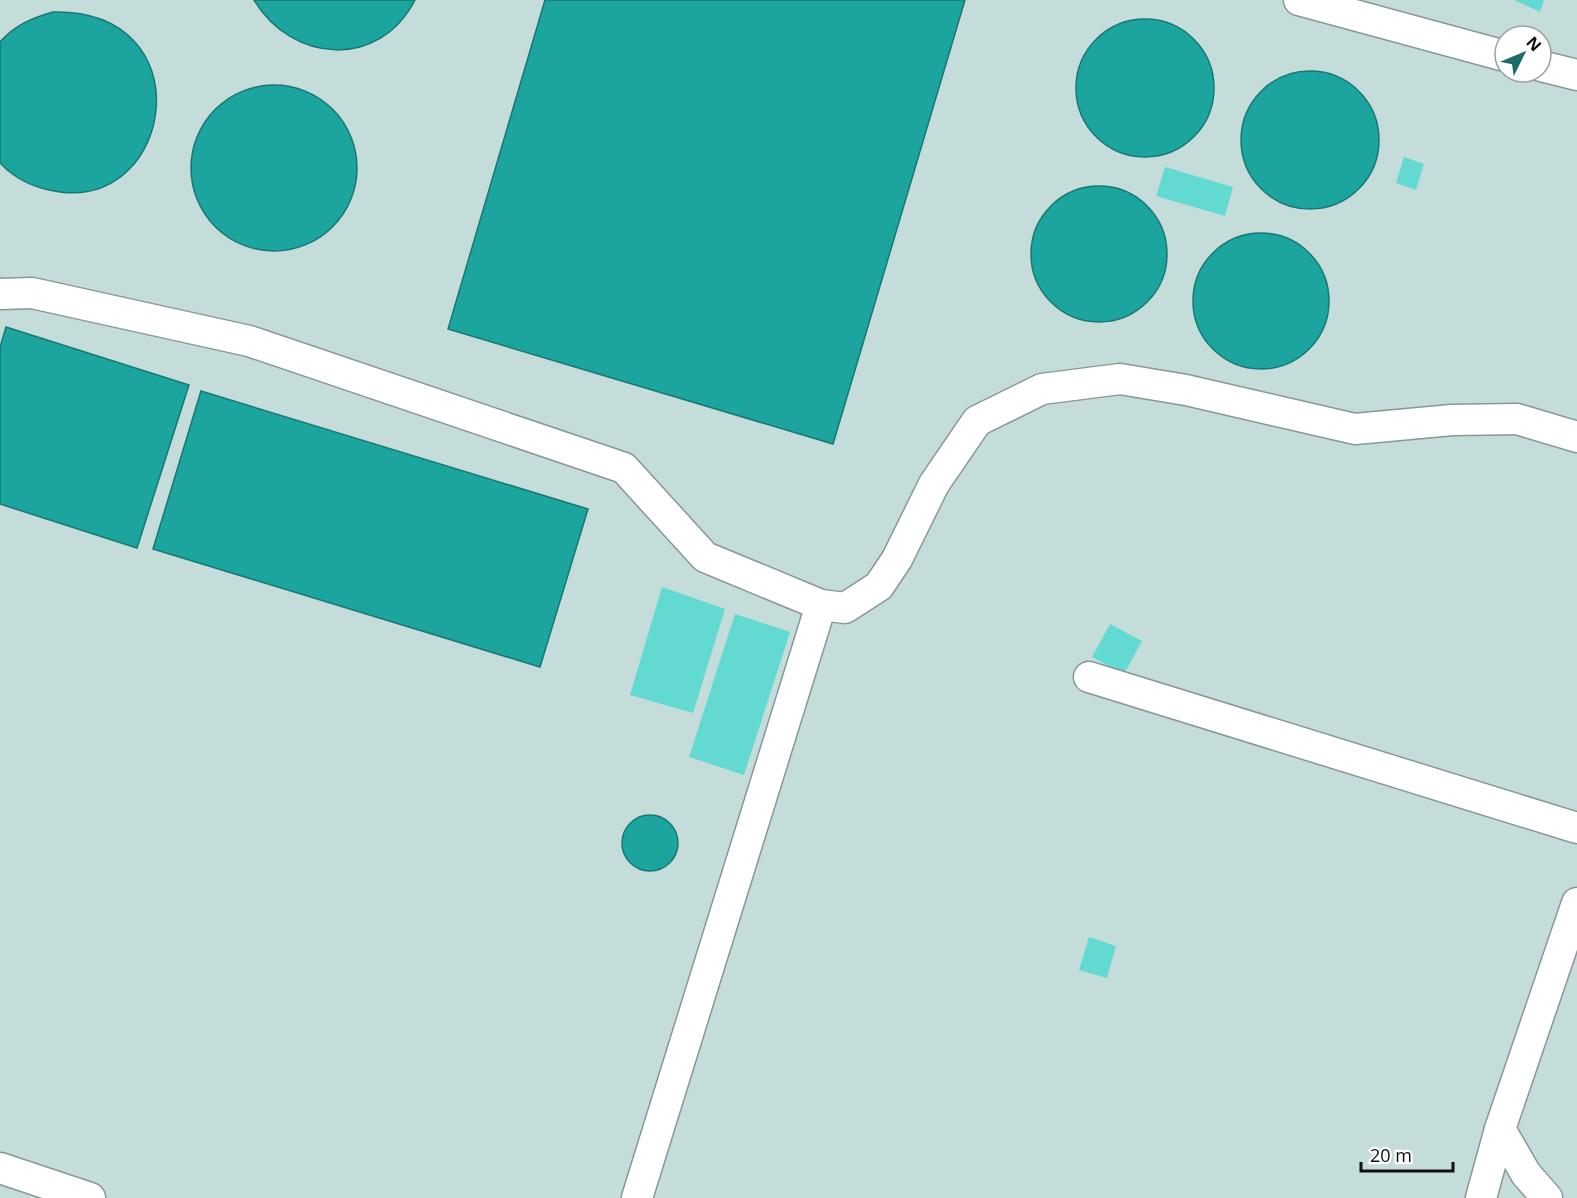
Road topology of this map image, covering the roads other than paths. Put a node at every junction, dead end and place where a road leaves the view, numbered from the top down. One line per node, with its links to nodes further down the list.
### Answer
1 (1299, 0): 2 (lane)
2 (1493, 53)
3 (1553, 69): 4 (lane)
4 (1577, 75)
5 (0, 294): 7 (lane)
6 (1577, 437): 7 (lane)
7 (821, 605): 14 (lane)
8 (1089, 676): 9 (lane)
9 (1577, 828)
10 (1577, 903): 11 (lane)
11 (1500, 1129): 15 (lane); 16 (lane)
12 (0, 1168): 13 (lane)
13 (90, 1198)
14 (637, 1198)
15 (1480, 1198)
16 (1547, 1198)

